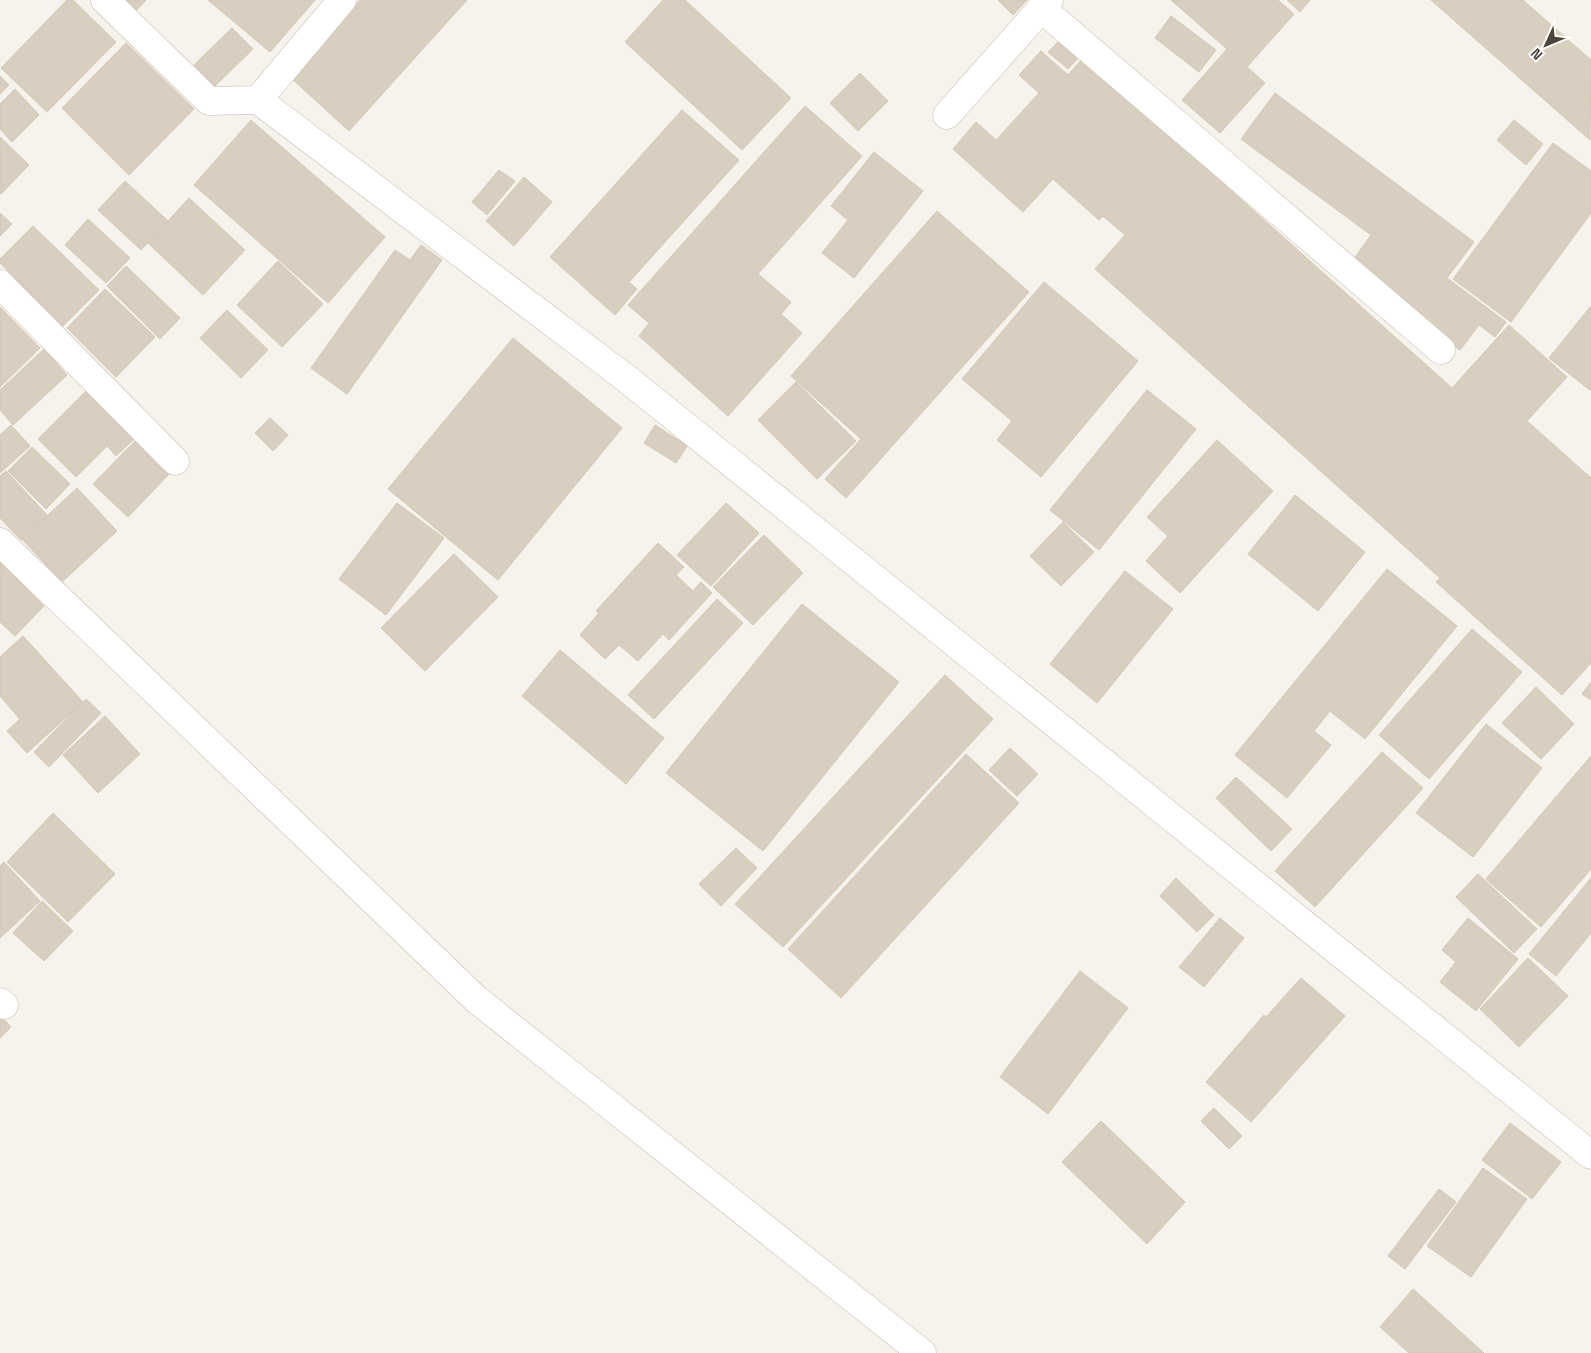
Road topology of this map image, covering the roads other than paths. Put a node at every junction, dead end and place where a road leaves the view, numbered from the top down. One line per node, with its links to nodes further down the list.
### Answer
1 (105, 0): 4 (street)
2 (342, 0): 4 (street)
3 (1045, 4): 5 (street); 7 (street)
4 (258, 100): 10 (street)
5 (947, 115)
6 (0, 284): 8 (street)
7 (1441, 350)
8 (175, 461)
9 (0, 542): 11 (street)
10 (1591, 1155)
11 (922, 1353)

